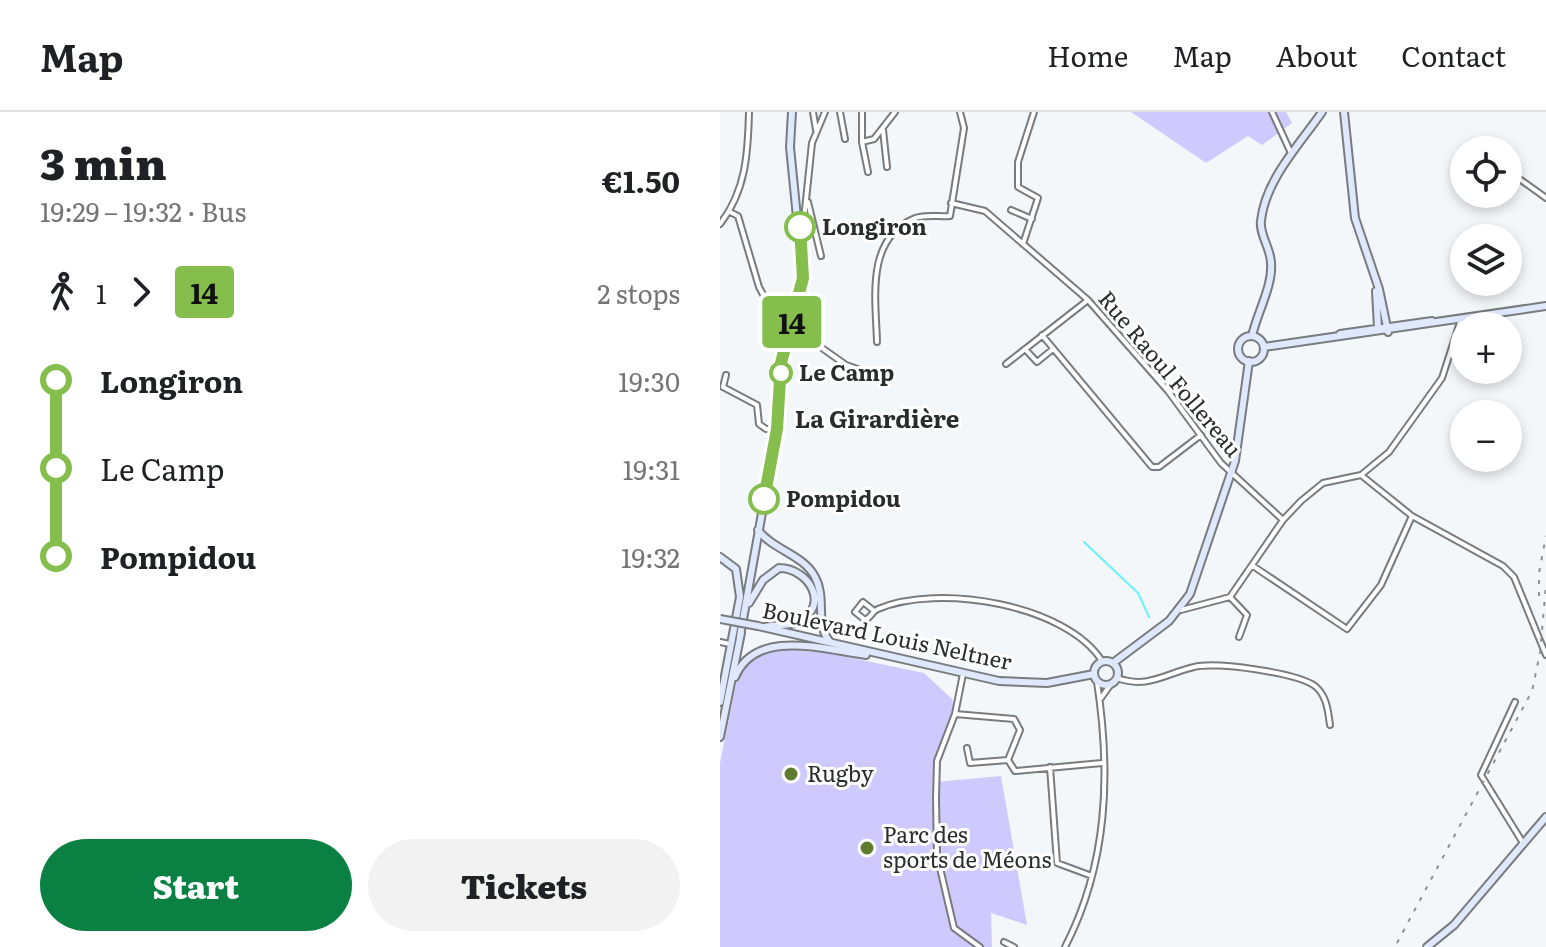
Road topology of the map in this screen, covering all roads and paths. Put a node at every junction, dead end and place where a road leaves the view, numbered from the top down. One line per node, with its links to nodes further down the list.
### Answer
1 (749, 112): 25 (street)
2 (813, 112): 14 (street)
3 (825, 112): 14 (street)
4 (840, 112): 15 (street)
5 (862, 112): 16 (street)
6 (895, 112): 13 (street)
7 (960, 112): 23 (street)
8 (1034, 112): 26 (street)
9 (1272, 112): 17 (street)
10 (1322, 112): 17 (street)
11 (1344, 112): 31 (street)
12 (789, 114): 28 (street)
13 (883, 129): 16 (street); 18 (street)
14 (816, 133): 21 (street)
15 (845, 139)
16 (862, 142): 19 (street)
17 (1292, 155): 41 (street)
18 (887, 167)
19 (868, 172)
20 (1522, 181): 22 (street)
21 (806, 195): 28 (street); 30 (street)
22 (1546, 198)
23 (951, 203): 29 (street, Rue Raoul Follereau); 42 (street)
24 (1011, 210): 26 (street)
25 (730, 212): 27 (street); 36 (street)
26 (1032, 219): 29 (street)
27 (720, 224)
28 (802, 238): 32 (street)
29 (1023, 244): 33 (street, Rue Raoul Follereau)
30 (821, 256)
31 (1376, 283): 38 (street); 39 (street)
32 (798, 299): 49 (street); 51 (street)
33 (1088, 300): 40 (street); 52 (street, Rue Raoul Follereau)
34 (1546, 306): 35 (street)
35 (1507, 312)
36 (773, 313)
37 (1450, 320): 38 (street)
38 (1388, 329): 39 (street)
39 (1378, 330): 43 (street)
40 (1042, 335): 44 (street); 45 (street)
41 (1252, 336): 43 (street); 47 (street)
42 (877, 342)
43 (1264, 347): 47 (street)
44 (1025, 349): 45 (street); 48 (street)
45 (1053, 349): 52 (street)
46 (1450, 353): 54 (street)
47 (1249, 361): 53 (street)
48 (1006, 364)
49 (869, 373)
50 (726, 375): 51 (street)
51 (777, 429): 57 (street)
52 (1201, 435): 53 (street, Rue Raoul Follereau)
53 (1231, 472): 56 (street, Rue Raoul Follereau); 62 (street)
54 (1361, 475): 55 (street); 56 (street)
55 (1412, 516): 59 (street); 72 (street)
56 (1283, 520): 59 (street)
57 (758, 530): 64 (street); 66 (street)
58 (720, 557): 66 (street)
59 (1253, 566): 60 (street)
60 (1230, 597): 62 (street); 67 (street)
61 (873, 610): 61 (street); 74 (street)
62 (1181, 610): 75 (street)
63 (720, 619): 65 (street, Boulevard Louis Neltner, bridge)
64 (820, 626): 68 (street); 70 (street)
65 (760, 627): 66 (street); 68 (street, Boulevard Louis Neltner)
66 (737, 635): 71 (street); 82 (street)
67 (1239, 637)
68 (811, 639): 70 (street, Boulevard Louis Neltner)
69 (720, 642): 71 (street)
70 (830, 642): 73 (street, Boulevard Louis Neltner)
71 (732, 644): 82 (street)
72 (1546, 655)
73 (897, 659): 76 (street, Boulevard Louis Neltner); 82 (street)
74 (1102, 661): 75 (street); 77 (street)
75 (1113, 663): 78 (street)
76 (963, 674): 77 (street, Boulevard Louis Neltner); 84 (street)
77 (1094, 674): 79 (street)
78 (1117, 678): 80 (street); 85 (street)
79 (1097, 682): 80 (street); 81 (street)
80 (1111, 684): 81 (street)
81 (1099, 701): 89 (street)
82 (723, 702): 86 (street)
83 (1515, 702): 92 (street)
84 (955, 714): 88 (street); 95 (street)
85 (1330, 725)
86 (720, 737)
87 (967, 748): 88 (street)
88 (1008, 760): 90 (street)
89 (1102, 763): 90 (street); 93 (street)
90 (1050, 767): 93 (street)
91 (1546, 817): 92 (street)
92 (1523, 844): 98 (street)
93 (1093, 876): 97 (street)
94 (1004, 942): 96 (street)
95 (980, 947)
96 (1014, 947)
97 (1065, 947)
98 (1427, 947)

